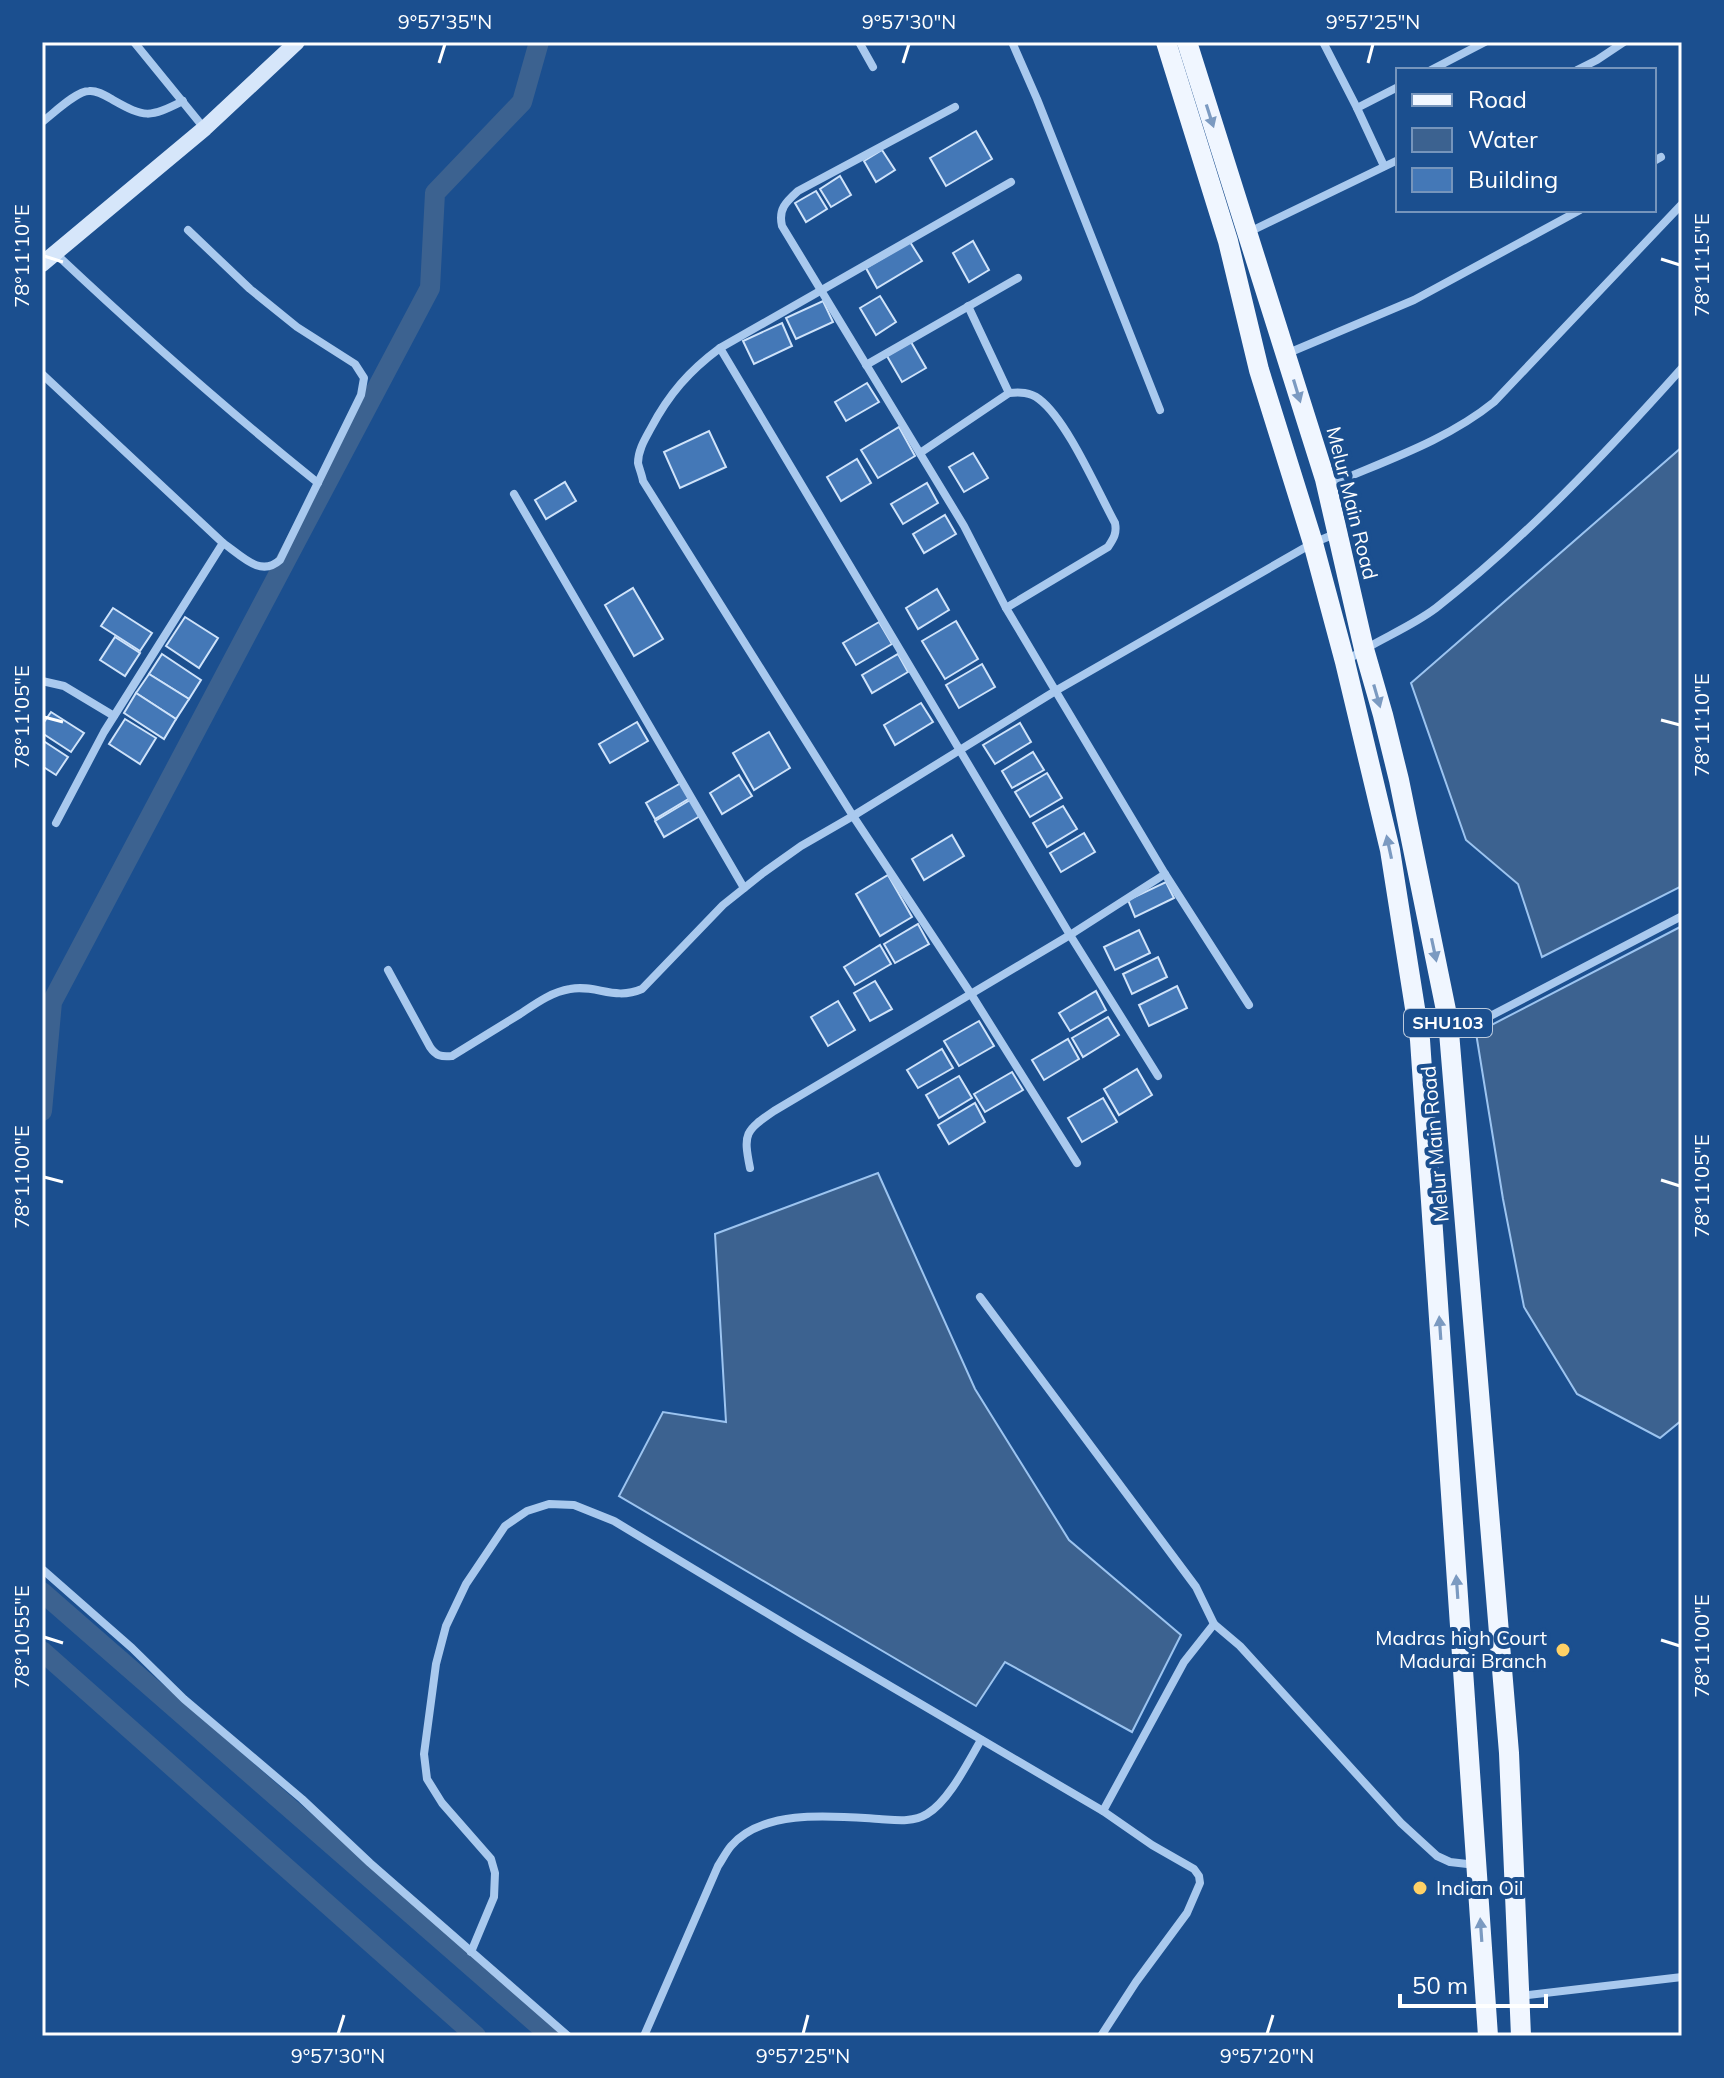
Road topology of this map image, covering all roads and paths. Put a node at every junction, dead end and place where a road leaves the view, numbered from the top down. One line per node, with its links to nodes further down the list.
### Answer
1 (134, 42): 14 (street)
2 (297, 42): 18 (main road)
3 (859, 42): 10 (street)
4 (1012, 42): 36 (street)
5 (1166, 42): 25 (main road, Melur Main Road / SHU103)
6 (1187, 42): 25 (main road, Melur Main Road / SHU103, one-way to 25)
7 (1323, 42): 16 (street)
8 (1485, 42): 11 (street)
9 (1624, 42): 12 (street)
10 (873, 67)
11 (1435, 68)
12 (1580, 68)
13 (1396, 88): 16 (street)
14 (183, 101): 17 (street); 18 (street)
15 (955, 107): 28 (street)
16 (1357, 108): 20 (street)
17 (42, 122)
18 (205, 128): 26 (main road)
19 (1396, 161): 20 (street)
20 (1384, 166): 25 (street)
21 (1011, 182): 28 (street)
22 (1682, 204): 39 (street)
23 (1576, 212): 31 (street)
24 (188, 230): 38 (street)
25 (1238, 237): 31 (main road, Melur Main Road / SHU103); 43 (main road, Melur Main Road / SHU103)
26 (49, 258): 38 (street)
27 (1018, 278): 29 (street)
28 (822, 290): 30 (street); 32 (street)
29 (968, 306): 32 (street); 35 (street)
30 (720, 348): 50 (street); 51 (street)
31 (1286, 354): 39 (main road, Melur Main Road / SHU103, one-way to 39)
32 (866, 365): 37 (street)
33 (1682, 368): 45 (street)
34 (42, 374): 42 (street)
35 (1009, 393): 37 (street); 44 (street)
36 (1160, 410)
37 (920, 453): 44 (street)
38 (318, 483): 42 (street)
39 (1326, 486): 41 (main road, Melur Main Road / SHU103)
40 (514, 494): 54 (street)
41 (1336, 534): 43 (street); 45 (main road, Melur Main Road / SHU103)
42 (223, 543): 49 (street)
43 (1313, 543): 46 (main road, Melur Main Road / SHU103); 48 (street)
44 (1006, 608): 48 (street)
45 (1364, 649): 46 (street); 60 (main road, Melur Main Road / SHU103, one-way to 60)
46 (1345, 662): 69 (main road, Melur Main Road / SHU103, one-way to 46)
47 (42, 681): 49 (street)
48 (1057, 690): 50 (street); 53 (street)
49 (114, 716): 52 (street)
50 (960, 751): 51 (street); 56 (street)
51 (853, 816): 54 (street); 58 (street)
52 (56, 823)
53 (1165, 874): 56 (street); 59 (street)
54 (744, 888): 57 (street)
55 (1682, 916): 60 (street)
56 (1070, 935): 58 (street); 61 (street)
57 (388, 970)
58 (971, 994): 62 (street); 63 (street)
59 (1249, 1005)
60 (1450, 1037): 72 (main road, Melur Main Road / SHU103)
61 (1158, 1076)
62 (1077, 1163)
63 (750, 1168)
64 (980, 1297): 66 (street)
65 (42, 1569): 70 (street)
66 (1214, 1624): 68 (street); 69 (street)
67 (981, 1740): 68 (street); 70 (street); 74 (street)
68 (1103, 1811): 75 (street)
69 (1477, 1865): 76 (main road, Melur Main Road / SHU103, one-way to 69)
70 (471, 1952): 73 (street)
71 (1682, 1977): 72 (street)
72 (1519, 1996): 77 (main road, Melur Main Road / SHU103)
73 (568, 2036)
74 (644, 2036)
75 (1101, 2036)
76 (1488, 2036)
77 (1521, 2036)

